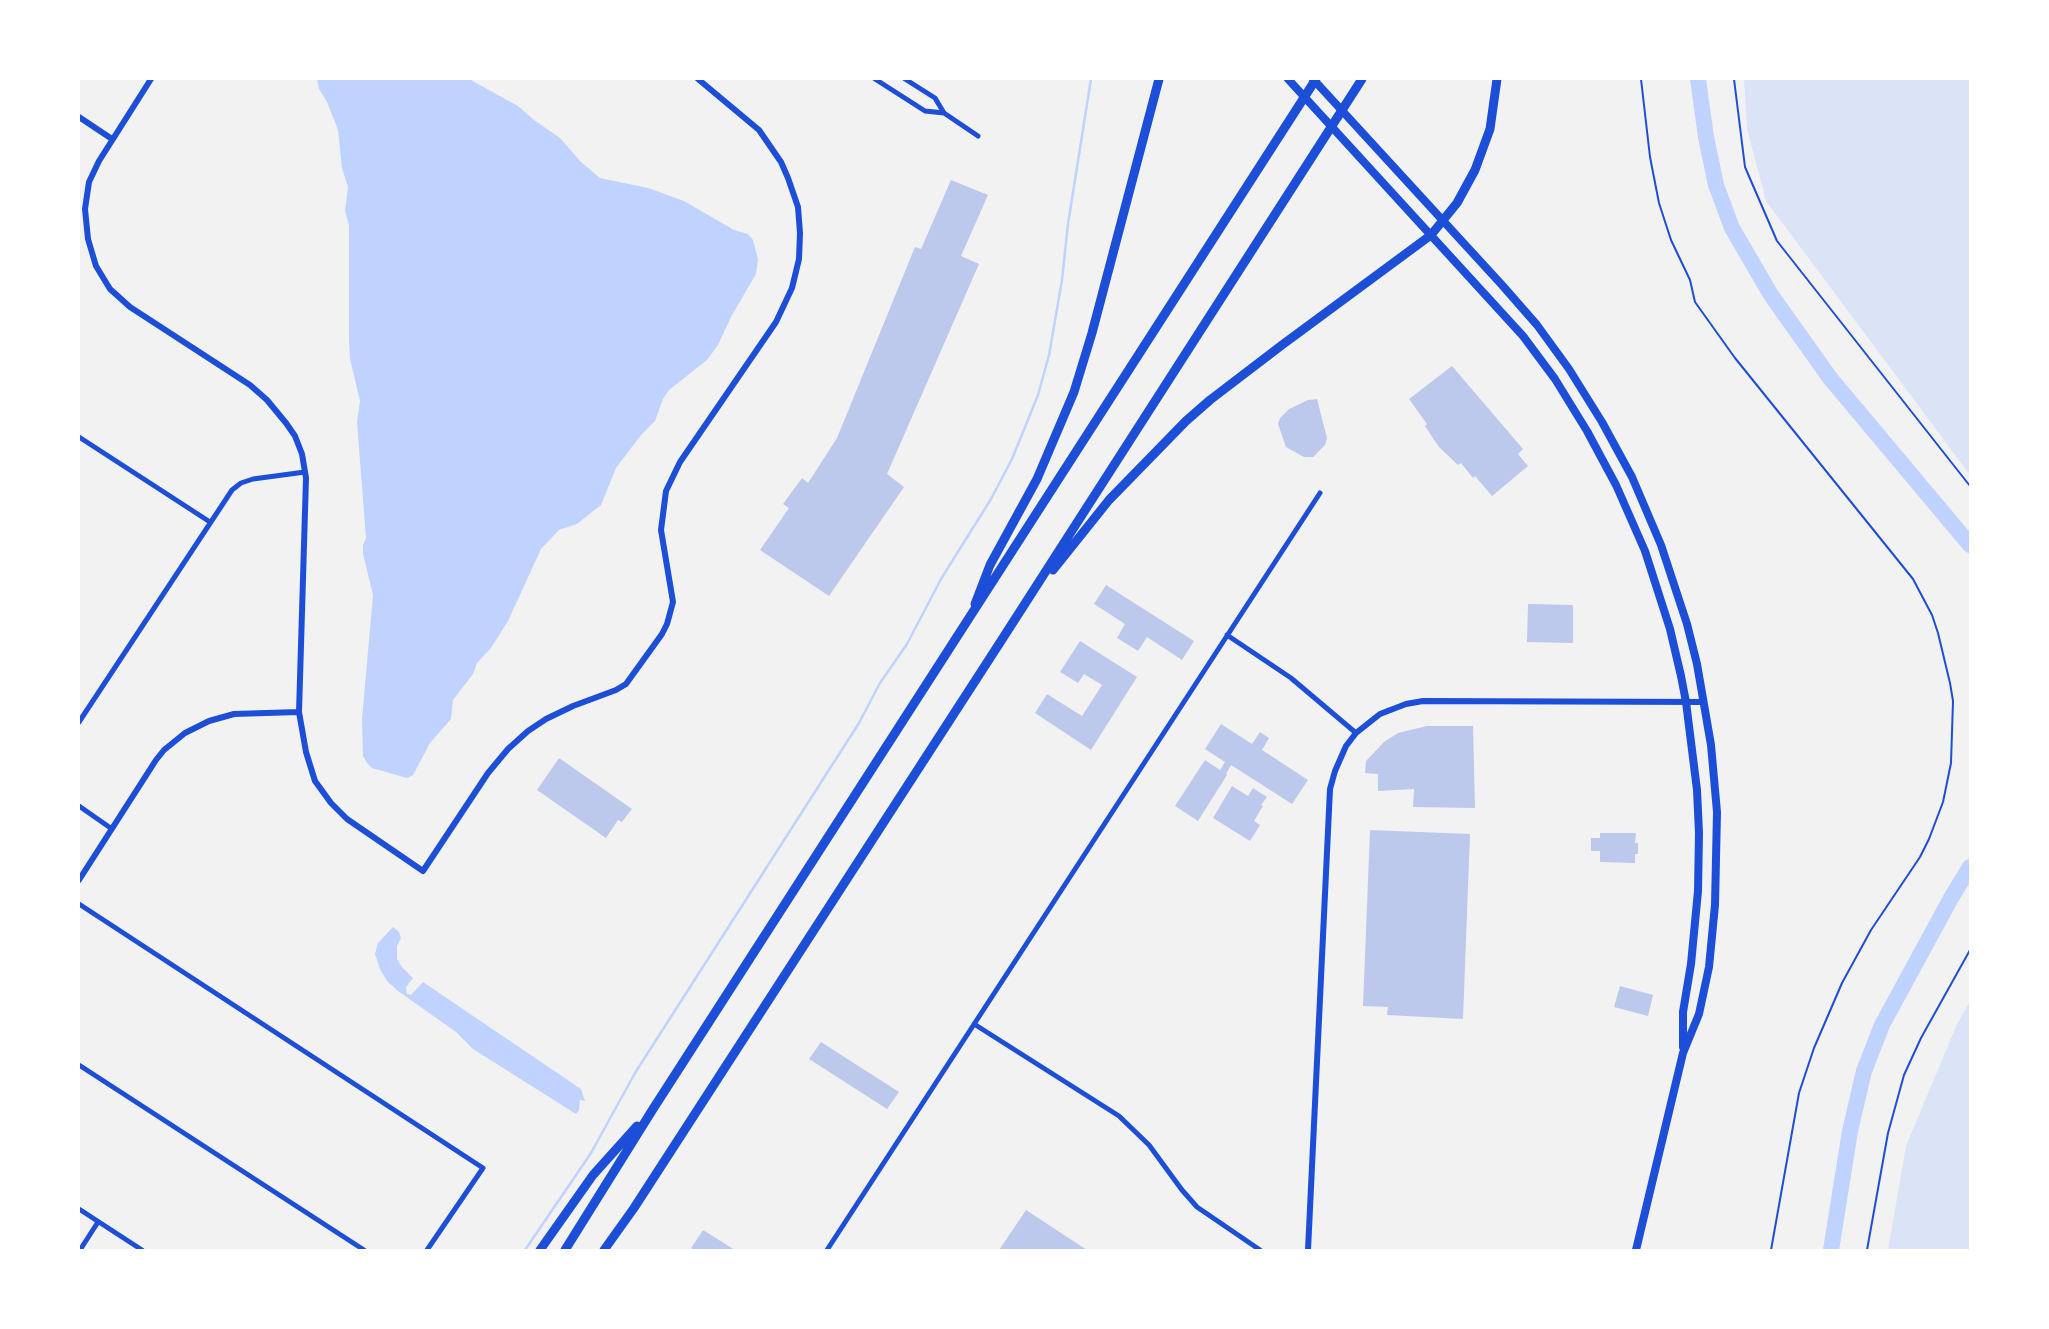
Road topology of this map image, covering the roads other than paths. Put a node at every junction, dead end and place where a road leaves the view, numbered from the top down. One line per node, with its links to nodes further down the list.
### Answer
1 (151, 79): 13 (street)
2 (698, 79): 25 (street)
3 (875, 79): 10 (street)
4 (905, 79): 10 (street)
5 (1159, 79): 21 (highway)
6 (1288, 79): 15 (main road)
7 (1315, 79): 14 (main road); 21 (highway)
8 (1362, 79): 20 (highway)
9 (1497, 79): 14 (highway)
10 (944, 113): 12 (street)
11 (79, 117): 13 (street)
12 (978, 136)
13 (112, 139): 17 (street)
14 (1444, 220): 15 (highway); 24 (main road)
15 (1431, 235): 20 (highway); 23 (main road)
16 (79, 437): 19 (street)
17 (305, 472): 19 (street); 25 (street)
18 (1320, 493): 22 (street)
19 (210, 522): 26 (street)
20 (1019, 612): 36 (highway)
21 (968, 622): 35 (highway)
22 (1227, 635): 27 (street); 32 (street)
23 (1686, 702): 24 (street); 27 (street); 33 (main road)
24 (1704, 702): 33 (main road)
25 (299, 712): 29 (street)
26 (79, 722)
27 (1356, 733): 49 (street)
28 (79, 806): 29 (street)
29 (112, 828): 30 (street)
30 (79, 880)
31 (79, 904): 42 (street)
32 (974, 1024): 47 (street); 48 (street)
33 (1683, 1053): 50 (main road)
34 (79, 1065): 41 (street)
35 (653, 1109): 43 (highway); 44 (highway)
36 (634, 1208): 45 (highway); 46 (highway)
37 (79, 1209): 38 (street)
38 (98, 1222): 39 (street); 40 (street)
39 (80, 1250)
40 (142, 1250)
41 (364, 1250)
42 (427, 1250)
43 (540, 1250)
44 (565, 1250)
45 (604, 1250)
46 (610, 1250)
47 (827, 1250)
48 (1260, 1250)
49 (1308, 1250)
50 (1636, 1250)

